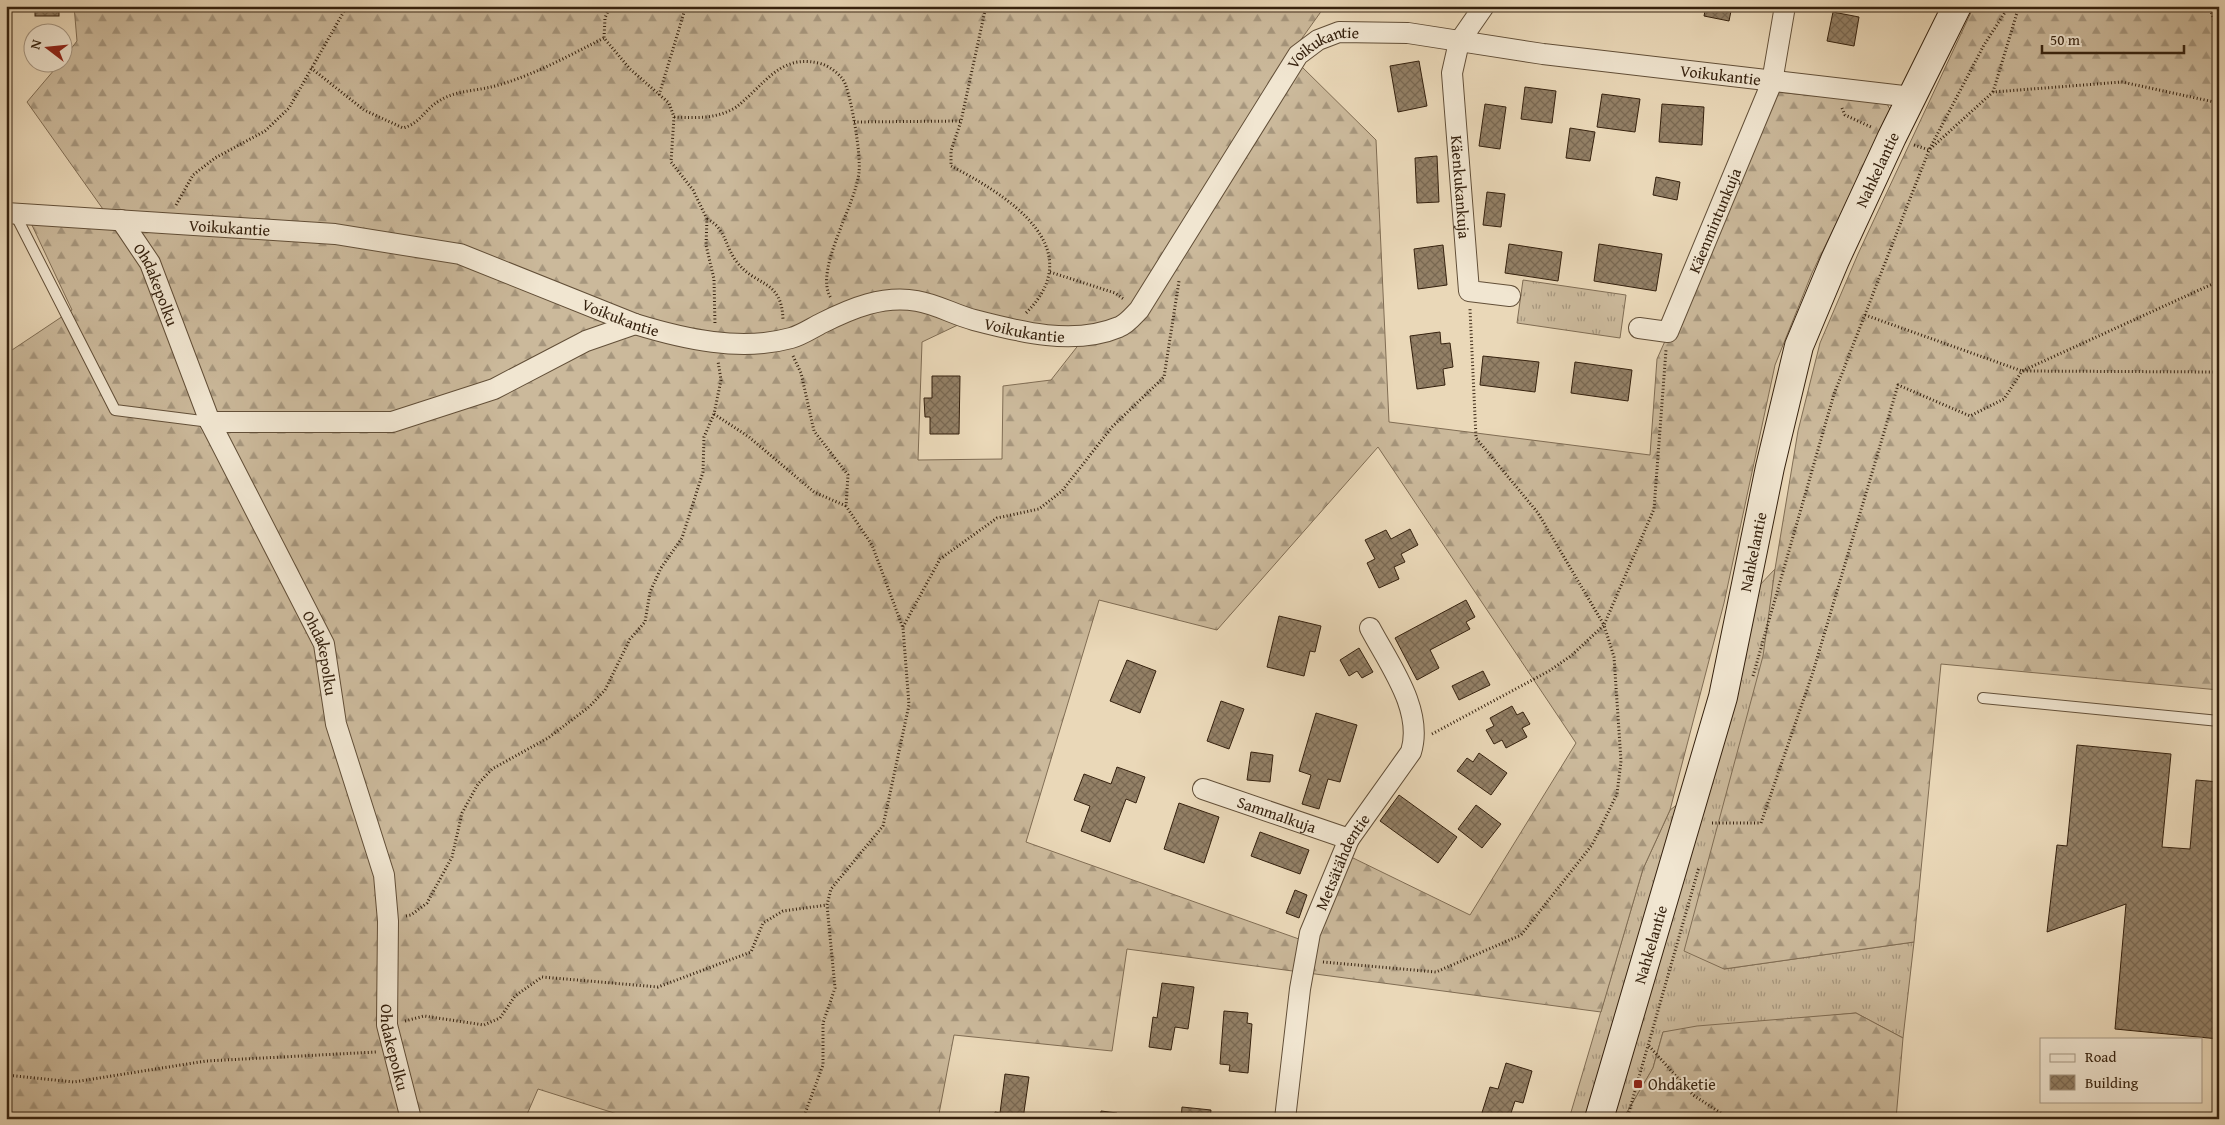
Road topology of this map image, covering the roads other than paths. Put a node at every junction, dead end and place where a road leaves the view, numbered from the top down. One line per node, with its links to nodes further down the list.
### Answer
1 (1484, 6): 4 (street, Käenkukankuja)
2 (1786, 6): 5 (street, Käenmintunkuja)
3 (1957, 6): 6 (main road, Nahkelantie)
4 (1460, 42): 5 (street, Voikukantie); 9 (street, Käenkukankuja); 10 (street, Voikukantie)
5 (1772, 82): 6 (street, Voikukantie); 11 (street, Käenmintunkuja)
6 (1912, 96): 20 (main road, Nahkelantie)
7 (11, 213): 8 (street, Voikukantie); 12 (lane)
8 (121, 220): 10 (street, Voikukantie); 12 (street, Ohdakepolku)
9 (1510, 296)
10 (635, 324): 12 (street)
11 (1639, 328)
12 (210, 422): 18 (street, Ohdakepolku)
13 (1370, 628): 17 (street, Metsätähdentie)
14 (1983, 698): 15 (lane)
15 (2219, 721)
16 (1203, 789): 17 (street, Sammalkuja)
17 (1349, 840): 19 (street, Metsätähdentie)
18 (411, 1119)
19 (1285, 1119)
20 (1599, 1119)

